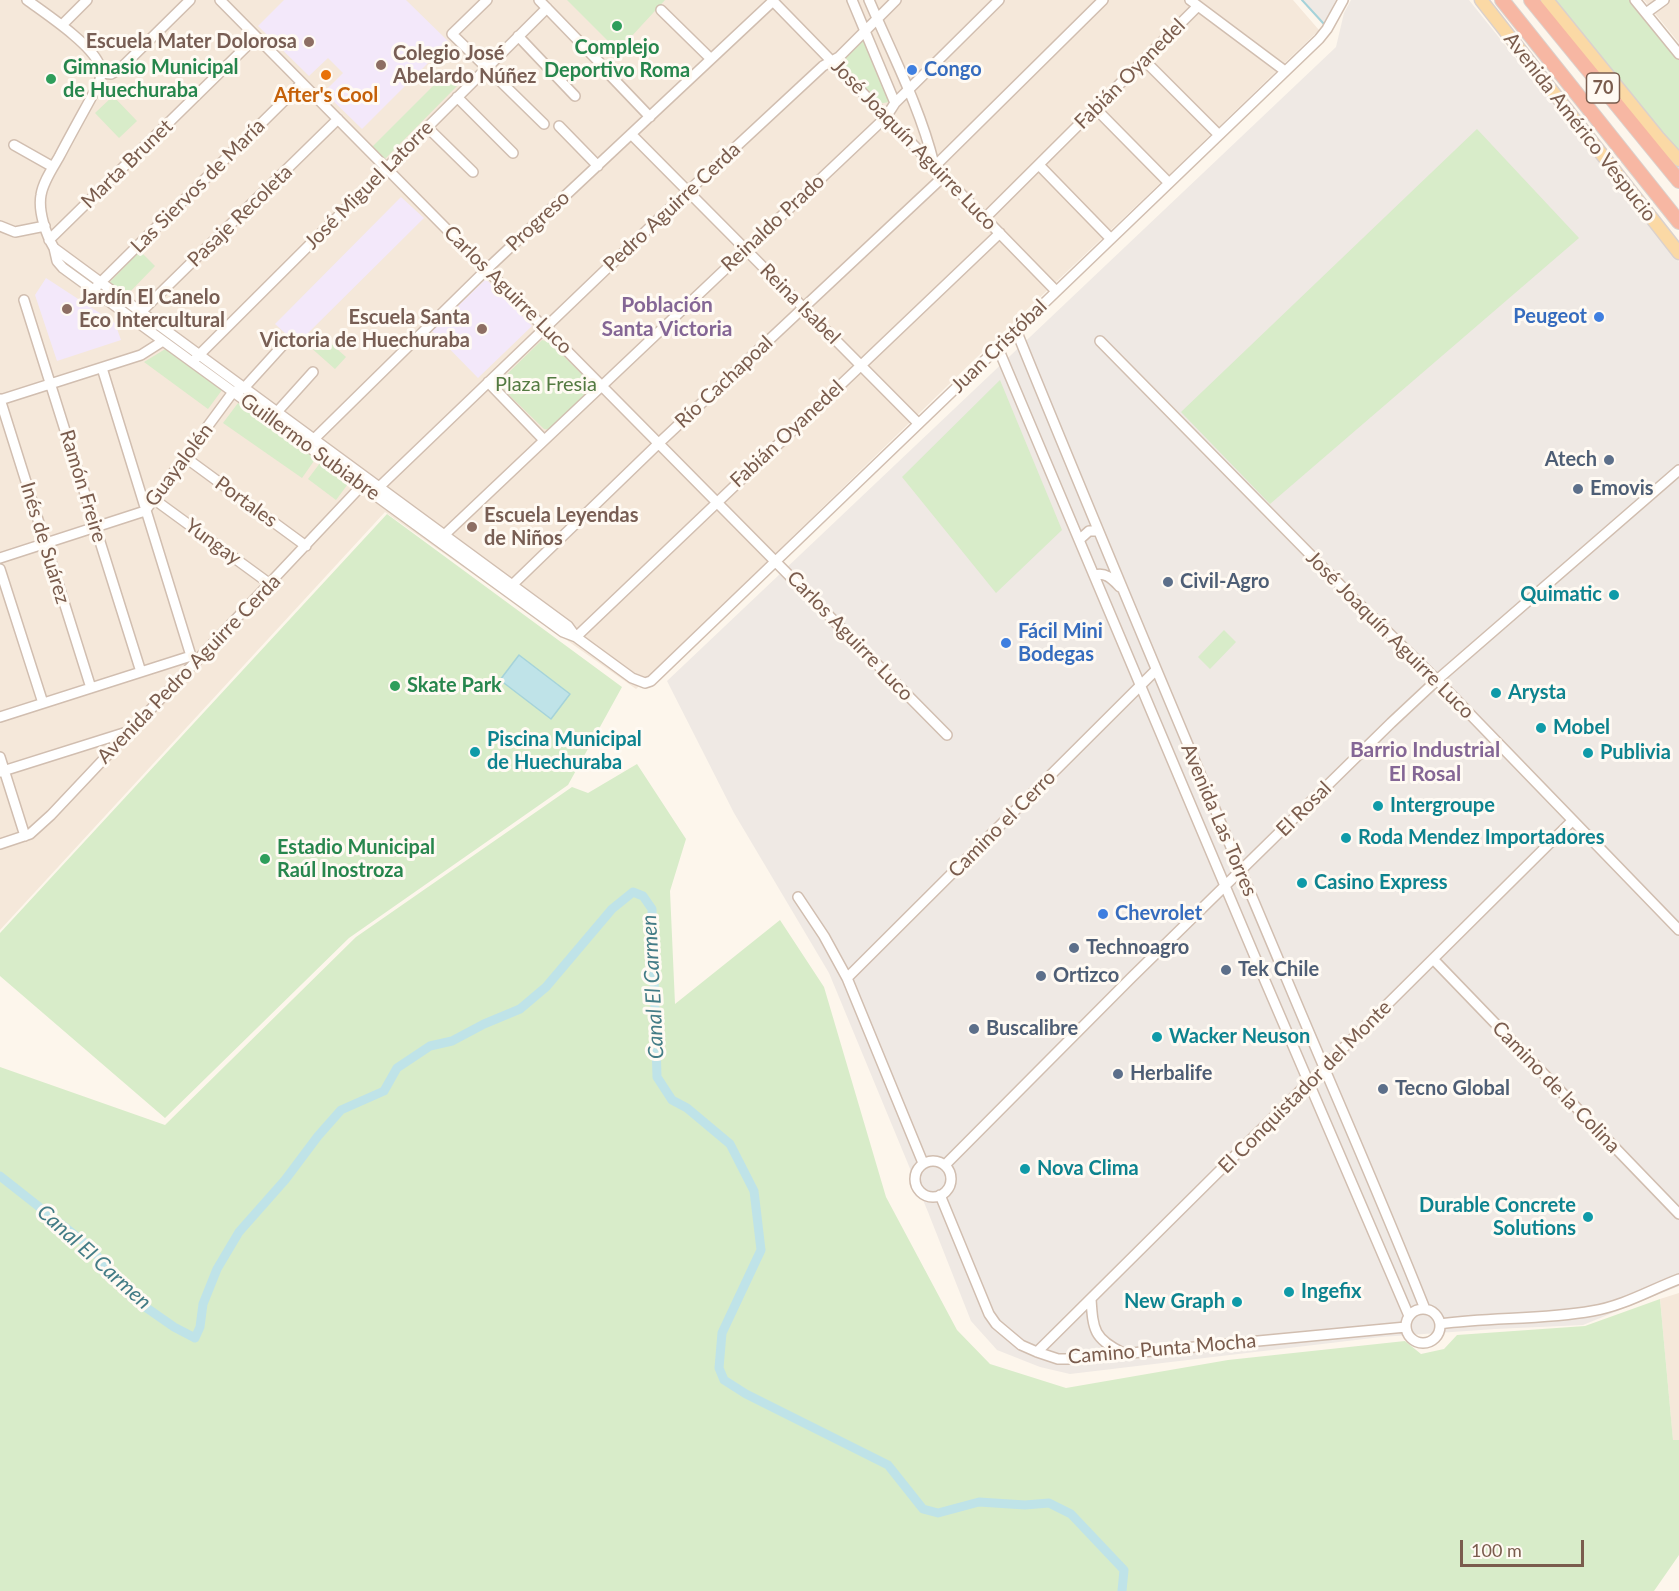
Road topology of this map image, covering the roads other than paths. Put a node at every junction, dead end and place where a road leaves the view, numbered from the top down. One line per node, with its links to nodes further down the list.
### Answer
1 (27, 0): 26 (street)
2 (87, 0): 26 (street)
3 (190, 0): 36 (street)
4 (220, 0): 29 (street, Carlos Aguirre Luco)
5 (487, 0): 34 (street)
6 (539, 0): 22 (street)
7 (852, 0): 27 (street)
8 (869, 0): 25 (street)
9 (896, 0): 25 (street, Pedro Aguirre Cerda)
10 (999, 0): 38 (street, Reinaldo Prado)
11 (1103, 0): 56 (street)
12 (1190, 0): 21 (street)
13 (1343, 0): 35 (street, Juan Cristóbal)
14 (1481, 0): 72 (main road, Avenida Américo Vespucio)
15 (1502, 0): 65 (highway, 70)
16 (1531, 0): 61 (highway, 70)
17 (1547, 0): 53 (main road)
18 (1635, 0): 24 (street)
19 (1664, 0): 24 (street)
20 (772, 1): 31 (street, Progreso); 33 (street, José Joaquín Aguirre Luco)
21 (1198, 6): 32 (street, Fabián Oyanedel); 35 (street)
22 (547, 8): 28 (street, José Miguel Latorre); 43 (street)
23 (661, 10): 31 (street)
24 (1646, 13): 30 (street)
25 (877, 19): 27 (street, Pedro Aguirre Cerda); 38 (street)
26 (62, 25): 36 (street)
27 (865, 31): 33 (street, Pedro Aguirre Cerda); 41 (street)
28 (518, 36): 34 (street, José Miguel Latorre); 39 (street)
29 (256, 37): 37 (street, Carlos Aguirre Luco); 70 (street, Marta Brunet)
30 (1679, 54)
31 (711, 59): 43 (street, Progreso)
32 (1144, 60): 42 (street, Fabián Oyanedel); 50 (street)
33 (832, 61): 44 (street, José Joaquín Aguirre Luco); 63 (street, Pedro Aguirre Cerda)
34 (487, 67): 40 (street, José Miguel Latorre); 46 (street)
35 (1285, 71): 50 (street, Juan Cristóbal)
36 (101, 74): 57 (street, Guillermo Subiabre)
37 (302, 83): 45 (street, Carlos Aguirre Luco); 74 (street, Las Siervos de María)
38 (908, 90): 41 (street, Reinaldo Prado); 56 (street)
39 (575, 96)
40 (457, 97): 48 (street, José Miguel Latorre); 52 (street)
41 (895, 103): 44 (street, Reinaldo Prado)
42 (1095, 108): 54 (street, Fabián Oyanedel); 62 (street)
43 (650, 117): 49 (street, Progreso)
44 (886, 117): 56 (street, José Joaquín Aguirre Luco); 71 (street, Reinaldo Prado)
45 (338, 119): 58 (street, Carlos Aguirre Luco); 79 (street, Pasaje Recoleta)
46 (544, 124)
47 (559, 126): 55 (street)
48 (427, 127): 58 (street, José Miguel Latorre); 59 (street)
49 (631, 134): 55 (street, Progreso); 63 (street, Reina Isabel)
50 (1220, 135): 62 (street, Juan Cristóbal)
51 (14, 146): 57 (street)
52 (513, 153)
53 (1679, 160)
54 (1039, 165): 64 (street, Fabián Oyanedel); 69 (street)
55 (598, 166): 73 (street, Progreso)
56 (935, 166): 60 (street, José Joaquín Aguirre Luco)
57 (53, 167): 67 (street, Guillermo Subiabre)
58 (386, 168): 73 (street, Carlos Aguirre Luco); 86 (street, José Miguel Latorre)
59 (473, 172)
60 (944, 176): 64 (street, José Joaquín Aguirre Luco); 78 (street, Río Cachapoal)
61 (1679, 181)
62 (1169, 183): 69 (street, Juan Cristóbal)
63 (688, 191): 71 (street, Reina Isabel); 80 (street, Pedro Aguirre Cerda)
64 (985, 218): 68 (street, José Joaquín Aguirre Luco)
65 (1679, 222)
66 (0, 226): 67 (street)
67 (45, 226): 70 (street, Guillermo Subiabre)
68 (1000, 233): 76 (street, José Joaquín Aguirre Luco); 87 (street, Fabián Oyanedel)
69 (1111, 238): 76 (street, Juan Cristóbal)
70 (52, 244): 74 (street, Guillermo Subiabre); 75 (street, Guillermo Subiabre)
71 (745, 249): 78 (street, Reina Isabel); 92 (street, Reinaldo Prado)
72 (1679, 253)
73 (487, 269): 80 (street, Carlos Aguirre Luco); 99 (street, Progreso)
74 (101, 282): 75 (street, Las Siervos de María); 79 (street, Guillermo Subiabre)
75 (93, 289): 82 (street, Guillermo Subiabre)
76 (1056, 291): 81 (street, Juan Cristóbal)
77 (24, 300): 91 (street, Ramón Freire)
78 (803, 308): 87 (street, Reina Isabel); 100 (street, Río Cachapoal)
79 (141, 312): 86 (street, Guillermo Subiabre)
80 (545, 328): 90 (street, Pedro Aguirre Cerda); 92 (street, Carlos Aguirre Luco)
81 (1016, 330): 85 (street, Juan Cristóbal); 109 (street, Avenida Las Torres)
82 (164, 341): 86 (street, Guillermo Subiabre); 88 (street)
83 (1100, 341): 125 (street, José Joaquín Aguirre Luco)
84 (282, 345): 93 (street)
85 (998, 348): 97 (street, Juan Cristóbal); 111 (street, Avenida Las Torres)
86 (196, 358): 93 (street, Guillermo Subiabre); 94 (street, Guillermo Subiabre)
87 (861, 365): 97 (street, Reina Isabel); 106 (street, Fabián Oyanedel)
88 (102, 368): 91 (street); 107 (street)
89 (313, 372): 96 (street)
90 (488, 382): 98 (street); 104 (street, Pedro Aguirre Cerda)
91 (51, 384): 95 (street); 108 (street, Ramón Freire)
92 (602, 385): 98 (street, Reinaldo Prado); 100 (street, Carlos Aguirre Luco)
93 (244, 388): 94 (street); 96 (street, Guillermo Subiabre)
94 (233, 392): 99 (street, Guillermo Subiabre); 101 (street, Guayalolén)
95 (0, 399): 112 (street, Inés de Suárez)
96 (277, 412): 99 (street, Guillermo Subiabre)
97 (918, 423): 115 (street, Juan Cristóbal)
98 (544, 440): 110 (street, Reinaldo Prado)
99 (311, 443): 103 (street, Guillermo Subiabre)
100 (659, 443): 106 (street, Carlos Aguirre Luco); 119 (street, Río Cachapoal)
101 (186, 458): 105 (street, Guayalolén); 113 (street, Portales)
102 (1679, 470): 125 (street, El Rosal)
103 (365, 482): 104 (street, Guillermo Subiabre); 113 (street, Avenida Pedro Aguirre Cerda)
104 (376, 490): 110 (street, Guillermo Subiabre)
105 (155, 500): 107 (street, Guayalolén); 118 (street, Yungay)
106 (716, 501): 115 (street, Carlos Aguirre Luco); 121 (street, Fabián Oyanedel)
107 (145, 511): 108 (street, Guayalolén); 122 (street)
108 (96, 528): 112 (street, Guayalolén); 124 (street, Ramón Freire)
109 (1098, 531): 111 (street); 120 (street, Avenida Las Torres)
110 (441, 538): 119 (street, Guillermo Subiabre)
111 (1079, 540): 117 (street, Avenida Las Torres)
112 (46, 544): 114 (street, Guayalolén); 128 (street, Inés de Suárez)
113 (306, 546): 118 (street, Avenida Pedro Aguirre Cerda)
114 (0, 558)
115 (776, 561): 126 (street, Juan Cristóbal); 132 (street, Carlos Aguirre Luco)
116 (0, 569): 129 (street)
117 (1095, 575): 120 (street); 127 (street, Avenida Las Torres)
118 (270, 584): 122 (street, Avenida Pedro Aguirre Cerda)
119 (509, 588): 121 (street, Guillermo Subiabre)
120 (1123, 591): 123 (street, Avenida Las Torres)
121 (576, 637): 126 (street, Guillermo Subiabre)
122 (194, 659): 124 (street); 131 (street, Avenida Pedro Aguirre Cerda)
123 (1156, 670): 127 (street, Camino el Cerro); 138 (street, Avenida Las Torres)
124 (141, 672): 128 (street)
125 (1437, 680): 135 (street, José Joaquín Aguirre Luco); 138 (street, El Rosal)
126 (645, 683)
127 (1140, 686): 139 (street, Avenida Las Torres); 143 (street, Camino el Cerro)
128 (91, 688): 129 (street)
129 (43, 703): 130 (street)
130 (0, 717)
131 (129, 731): 134 (street); 136 (street, Avenida Pedro Aguirre Cerda)
132 (947, 735)
133 (0, 757): 134 (street)
134 (2, 772): 136 (street)
135 (1572, 821): 141 (street, José Joaquín Aguirre Luco); 142 (street, El Conquistador del Monte)
136 (25, 836): 137 (street, Avenida Pedro Aguirre Cerda)
137 (0, 844)
138 (1241, 871): 139 (street, El Rosal); 144 (street, Avenida Las Torres)
139 (1225, 886): 145 (street, Avenida Las Torres); 147 (street, El Rosal)
140 (798, 897): 143 (street)
141 (1679, 930)
142 (1433, 959): 144 (street, El Conquistador del Monte); 149 (street, Camino de la Colina)
143 (847, 978): 146 (street)
144 (1324, 1068): 145 (street, El Conquistador del Monte); 152 (street, Avenida Las Torres)
145 (1308, 1084): 151 (street, El Conquistador del Monte); 153 (street, Avenida Las Torres)
146 (923, 1162): 147 (street); 148 (street)
147 (945, 1165): 148 (street)
148 (940, 1196): 156 (street, Camino Punta Mocha)
149 (1679, 1214)
150 (1679, 1279): 154 (street)
151 (1091, 1299): 156 (street, El Conquistador del Monte); 157 (street)
152 (1425, 1309): 153 (street); 154 (street)
153 (1409, 1316): 155 (street)
154 (1440, 1324): 155 (street)
155 (1406, 1327): 157 (street, Camino Punta Mocha)
156 (1037, 1352): 157 (street, Camino Punta Mocha)
157 (1123, 1353)

